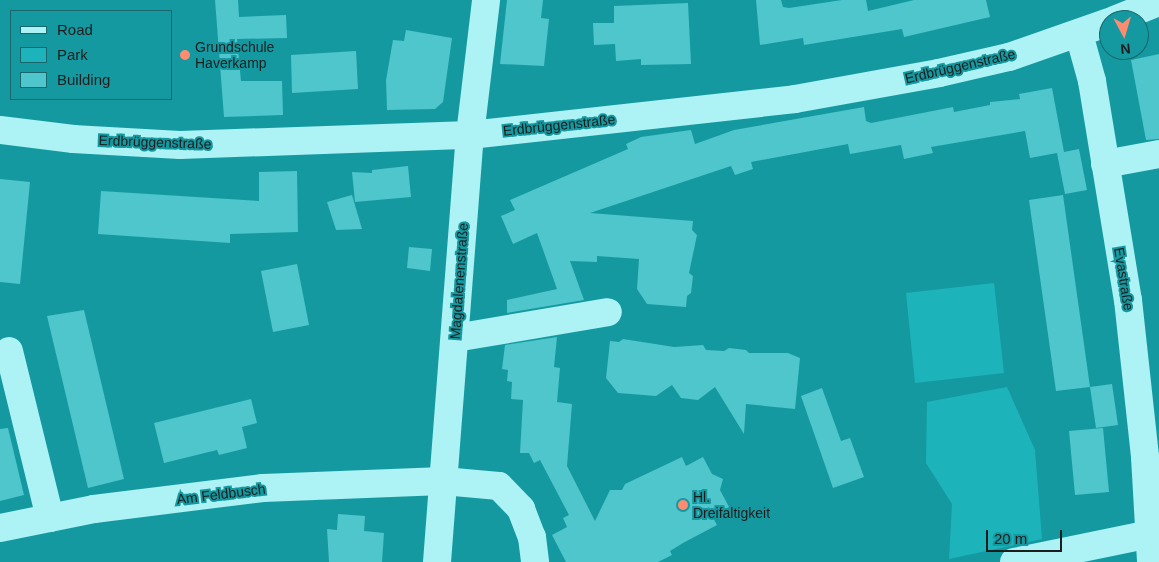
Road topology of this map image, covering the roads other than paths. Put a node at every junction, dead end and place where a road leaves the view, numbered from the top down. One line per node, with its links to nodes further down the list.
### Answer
1 (486, 0): 7 (street, Magdalenenstraße)
2 (1159, 2): 3 (street)
3 (1139, 10)
4 (1099, 26): 5 (street, Erdbrüggenstraße)
5 (1079, 34): 7 (street, Erdbrüggenstraße); 9 (street, Evastraße)
6 (0, 130): 7 (street, Erdbrüggenstraße)
7 (470, 135): 11 (street, Magdalenenstraße)
8 (1159, 154): 9 (street)
9 (1106, 164): 13 (street, Evastraße)
10 (608, 312): 11 (street)
11 (455, 338): 14 (street, Magdalenenstraße)
12 (9, 351): 15 (street)
13 (1149, 394): 17 (street, Evastraße)
14 (444, 481): 15 (street, Am Feldbusch); 18 (street, Magdalenenstraße); 19 (street, Am Feldbusch)
15 (50, 518): 16 (street, Am Feldbusch)
16 (0, 528)
17 (1150, 534): 20 (street); 21 (street, Evastraße)
18 (438, 562)
19 (535, 562)
20 (1014, 562)
21 (1151, 562)

